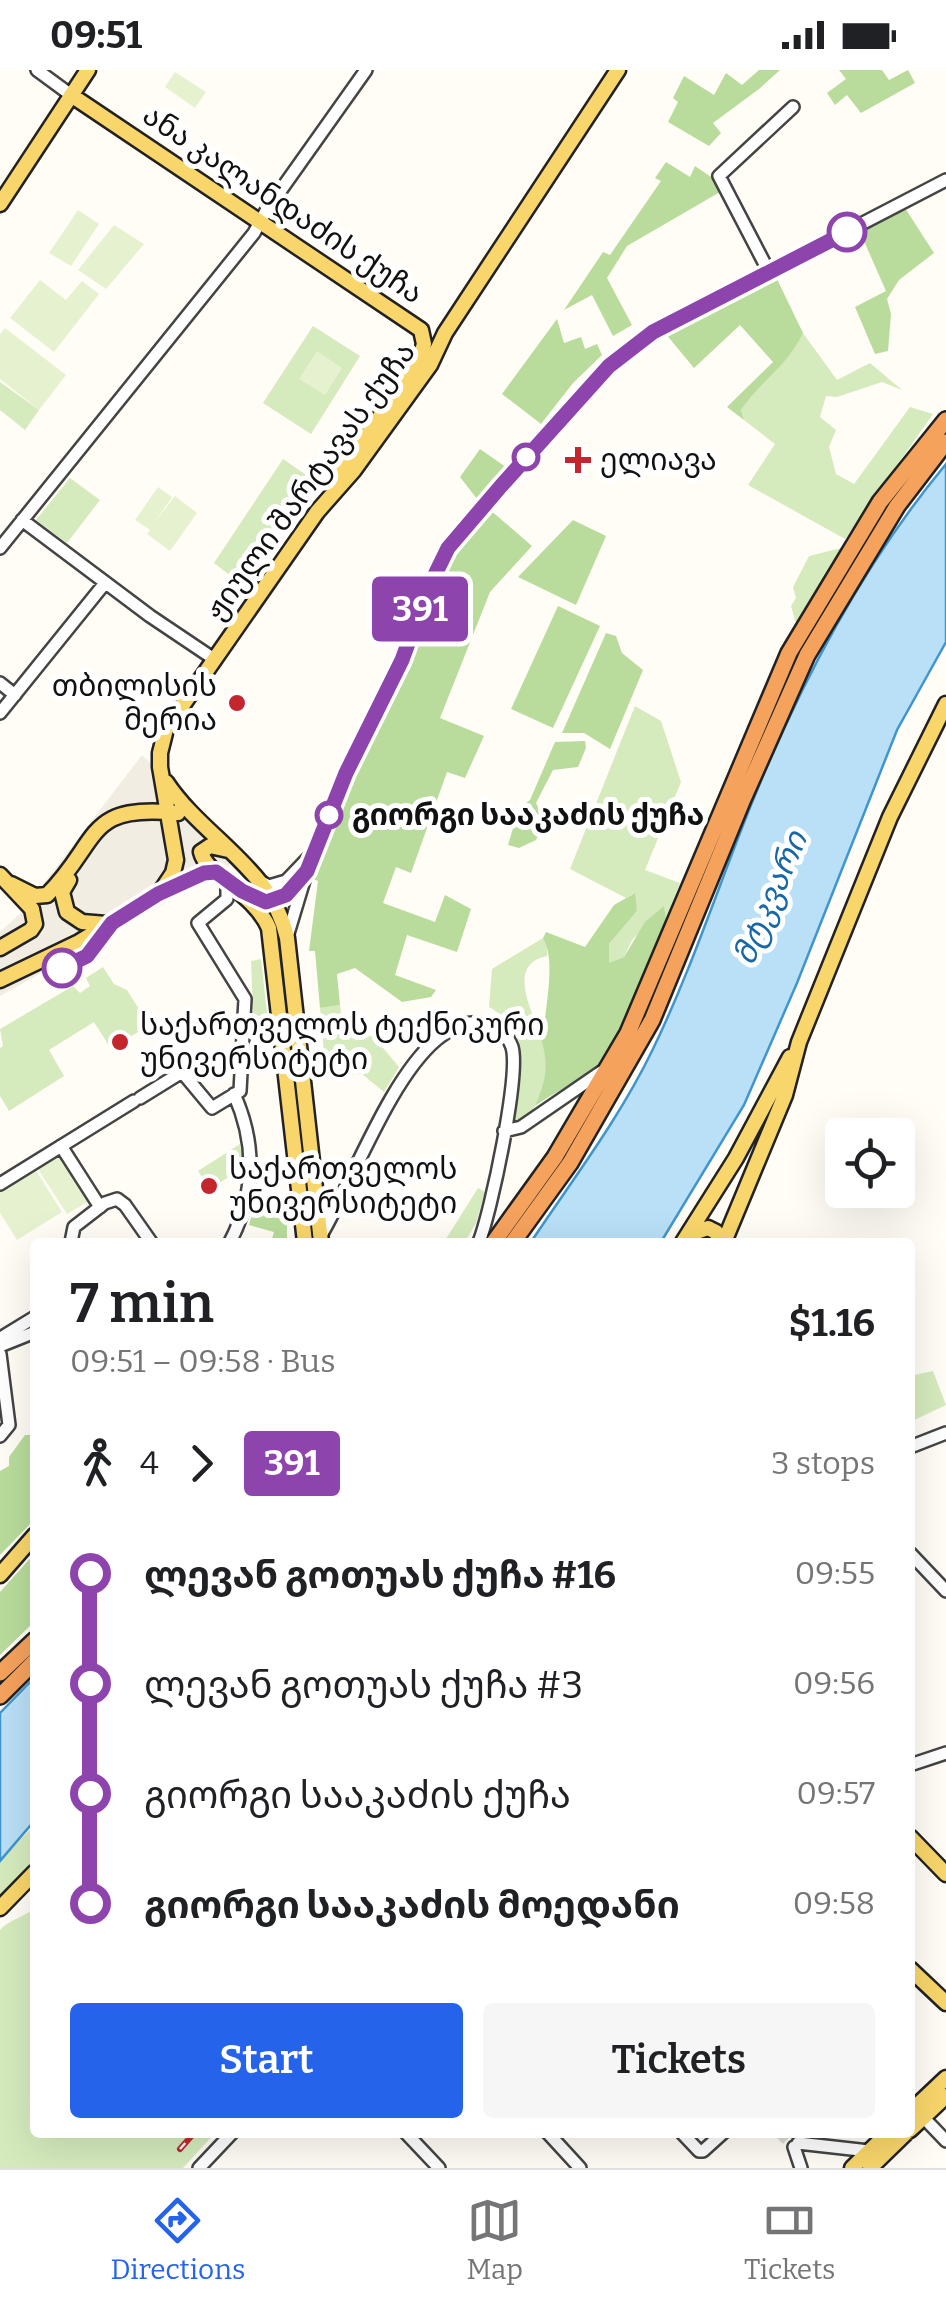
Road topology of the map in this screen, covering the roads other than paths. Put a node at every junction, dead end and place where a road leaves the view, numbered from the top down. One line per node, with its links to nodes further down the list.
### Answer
1 (38, 70): 5 (street, ანა კალანდაძის ქუჩა)
2 (88, 70): 5 (main road)
3 (366, 70): 9 (street)
4 (618, 70): 13 (main road, ჟიული შარტავას ქუჩა)
5 (72, 95): 8 (main road); 9 (main road, ანა კალანდაძის ქუჩა)
6 (793, 107): 10 (street)
7 (946, 180): 10 (street)
8 (0, 204)
9 (260, 222): 13 (main road, ანა კალანდაძის ქუჩა); 14 (street)
10 (768, 272): 29 (street)
11 (946, 420): 43 (highway)
12 (946, 442): 63 (highway)
13 (317, 512): 17 (main road, ჟიული შარტავას ქუჩა)
14 (22, 520): 15 (street); 16 (street)
15 (0, 548)
16 (105, 583): 17 (street); 19 (street)
17 (214, 659): 22 (main road, ჟიული შარტავას ქუჩა)
18 (0, 683): 19 (street)
19 (15, 695): 21 (street)
20 (946, 704): 42 (main road)
21 (0, 713)
22 (162, 777): 24 (main road, ჟიული შარტავას ქუჩა); 25 (main road)
23 (141, 812): 24 (main road); 26 (main road); 27 (main road)
24 (170, 812): 25 (main road); 27 (main road, ჟიული შარტავას ქუჩა)
25 (205, 824): 28 (main road)
26 (93, 836): 33 (main road); 38 (main road)
27 (175, 840): 36 (main road)
28 (229, 850): 30 (main road); 34 (main road)
29 (312, 854): 31 (street); 34 (street)
30 (212, 871): 32 (main road); 36 (main road)
31 (307, 871): 37 (street); 39 (street)
32 (227, 879): 35 (main road); 44 (street)
33 (5, 880): 40 (main road)
34 (261, 882): 37 (main road)
35 (242, 891): 37 (street); 51 (main road)
36 (158, 894): 38 (main road)
37 (274, 901): 39 (main road)
38 (112, 923): 41 (main road)
39 (287, 938): 49 (main road)
40 (0, 948)
41 (0, 980)
42 (799, 1042): 48 (main road); 53 (main road)
43 (610, 1065): 45 (street); 62 (highway)
44 (234, 1094): 46 (street); 56 (street)
45 (504, 1131): 50 (street); 61 (street)
46 (61, 1146): 47 (street); 52 (street)
47 (0, 1184)
48 (713, 1197): 53 (main road); 64 (main road)
49 (315, 1198): 50 (street); 59 (main road)
50 (340, 1198): 60 (street)
51 (300, 1204): 57 (main road); 58 (main road)
52 (100, 1207): 54 (street); 55 (street)
53 (738, 1209): 67 (main road)
54 (71, 1238)
55 (148, 1238)
56 (232, 1238)
57 (295, 1238)
58 (314, 1238)
59 (315, 1238)
60 (317, 1238)
61 (481, 1238)
62 (497, 1238)
63 (516, 1238)
64 (687, 1238)
65 (688, 1238): 66 (main road)
66 (720, 1238)
67 (724, 1238)
68 (30, 1320): 70 (street)
69 (30, 1334): 70 (street)
70 (1, 1348): 72 (street)
71 (946, 1432): 73 (street)
72 (3, 1434)
73 (915, 1446)
74 (30, 1541): 76 (main road)
75 (915, 1559): 77 (street)
76 (0, 1575)
77 (946, 1591)
78 (30, 1645): 80 (highway)
79 (30, 1666): 81 (highway)
80 (0, 1673)
81 (0, 1696)
82 (946, 1753): 83 (street)
83 (915, 1763)
84 (915, 1842): 85 (main road)
85 (946, 1874)
86 (30, 1877): 87 (main road)
87 (0, 1908)
88 (915, 1973): 89 (main road)
89 (946, 2003)
90 (946, 2078): 92 (main road)
91 (946, 2096): 92 (main road)
92 (917, 2115): 101 (street)
93 (228, 2138): 104 (street)
94 (412, 2138): 105 (street)
95 (552, 2138): 106 (street)
96 (687, 2138): 97 (street)
97 (718, 2138)
98 (841, 2138): 102 (street)
99 (883, 2138): 103 (main road)
100 (901, 2138): 109 (main road)
101 (946, 2141)
102 (839, 2147): 103 (street); 107 (street)
103 (870, 2151): 108 (main road)
104 (200, 2168)
105 (439, 2168)
106 (580, 2168)
107 (801, 2168)
108 (852, 2168)
109 (870, 2168)

